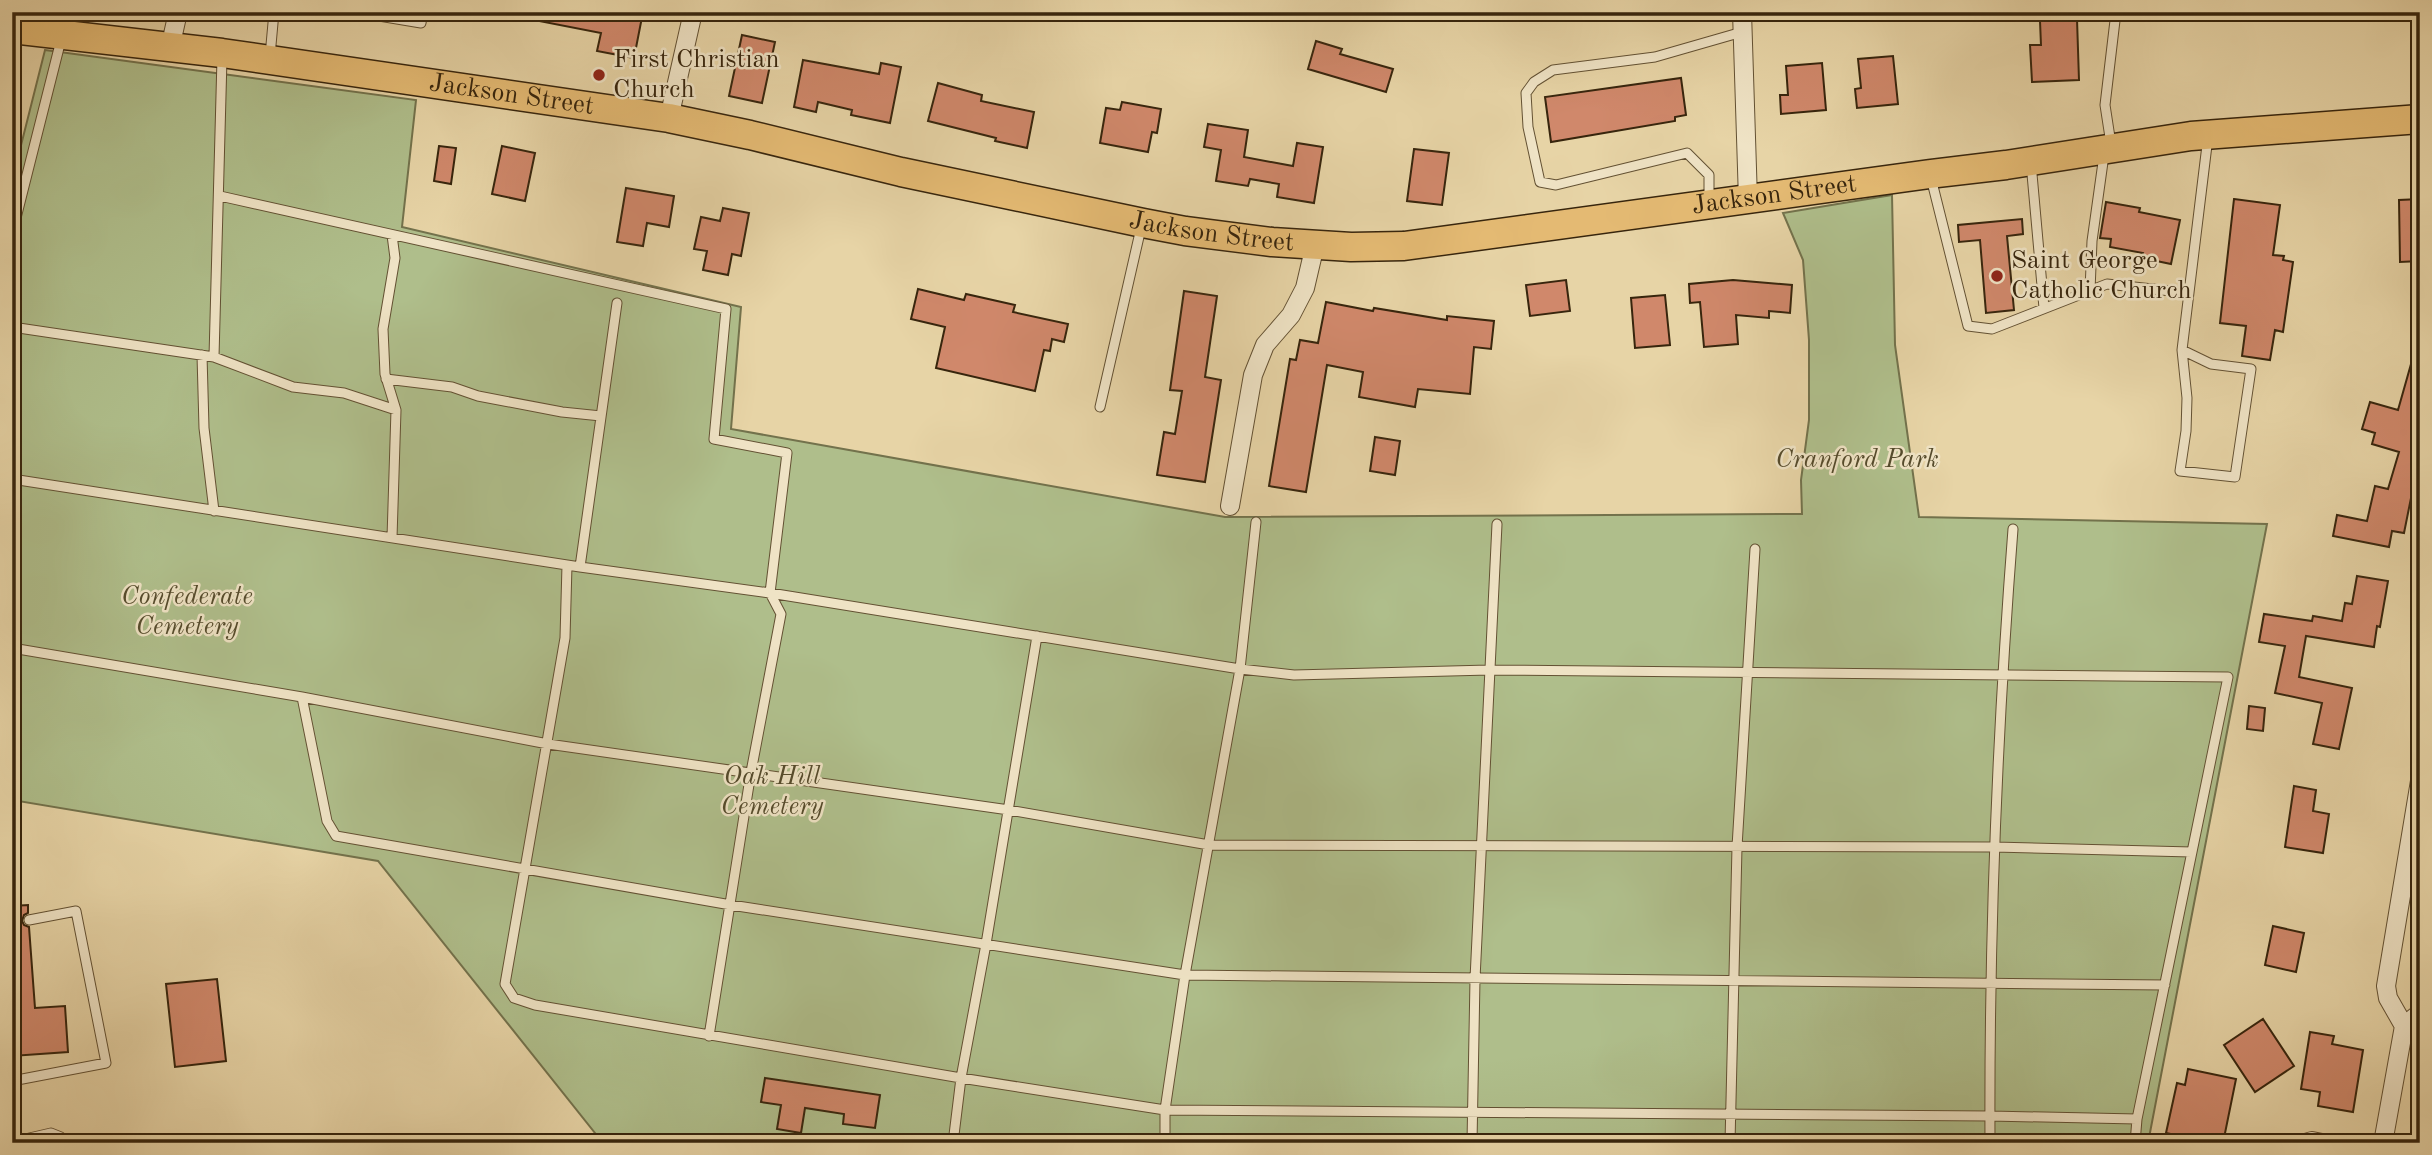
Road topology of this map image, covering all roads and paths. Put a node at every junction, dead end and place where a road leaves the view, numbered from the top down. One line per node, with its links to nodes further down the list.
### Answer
1 (177, 12): 12 (street)
2 (274, 12): 14 (lane)
3 (355, 12): 8 (lane)
4 (423, 12): 8 (lane)
5 (693, 12): 15 (street)
6 (1742, 12): 10 (street)
7 (2116, 12): 18 (lane)
8 (369, 13)
9 (12, 29): 11 (main road, Jackson Street)
10 (1742, 32): 22 (street); 23 (lane)
11 (62, 35): 12 (main road, Jackson Street); 25 (lane)
12 (170, 48): 13 (main road, Jackson Street)
13 (222, 53): 14 (main road, Jackson Street); 21 (lane)
14 (270, 60): 15 (main road, Jackson Street)
15 (669, 118): 24 (main road, Jackson Street)
16 (2420, 119): 17 (main road, Jackson Street)
17 (2209, 135): 18 (main road, Jackson Street); 29 (lane)
18 (2108, 149): 19 (main road, Jackson Street); 28 (lane)
19 (2031, 161): 20 (main road, Jackson Street); 31 (lane)
20 (1930, 174): 22 (main road, Jackson Street); 31 (lane)
21 (220, 196): 26 (lane); 35 (lane)
22 (1748, 200): 23 (main road, Jackson Street)
23 (1709, 204): 27 (main road, Jackson Street)
24 (1143, 223): 27 (main road, Jackson Street); 37 (lane)
25 (12, 234)
26 (392, 234): 36 (lane); 50 (lane)
27 (1315, 245): 41 (street)
28 (2090, 290): 29 (lane); 31 (lane)
29 (2189, 293): 33 (lane)
30 (617, 303): 39 (lane)
31 (2044, 308)
32 (12, 327): 34 (lane)
33 (2182, 349): 33 (lane)
34 (201, 355): 35 (lane); 42 (lane)
35 (214, 357): 38 (lane)
36 (386, 379): 38 (lane); 39 (lane)
37 (1100, 407)
38 (396, 410): 46 (lane)
39 (601, 416): 49 (lane)
40 (12, 479): 42 (lane)
41 (1230, 506)
42 (215, 511): 46 (lane)
43 (1256, 522): 53 (lane)
44 (1497, 524): 54 (lane)
45 (2013, 529): 56 (lane)
46 (392, 538): 48 (lane)
47 (1755, 549): 55 (lane)
48 (567, 565): 49 (lane); 58 (lane)
49 (580, 567): 50 (lane)
50 (771, 593): 51 (lane); 59 (lane)
51 (1037, 636): 53 (lane); 61 (lane)
52 (12, 648): 57 (lane)
53 (1240, 669): 54 (lane); 62 (lane)
54 (1489, 670): 55 (lane); 63 (lane)
55 (1749, 673): 56 (lane); 64 (lane)
56 (2002, 676): 65 (lane); 66 (lane)
57 (302, 697): 58 (lane); 67 (lane)
58 (548, 744): 59 (lane); 67 (lane)
59 (751, 772): 61 (lane); 68 (lane)
60 (2420, 781): 77 (street)
61 (1009, 810): 62 (lane); 70 (lane)
62 (1209, 845): 63 (lane); 71 (lane)
63 (1481, 846): 64 (lane); 72 (lane)
64 (1737, 847): 65 (lane); 73 (lane)
65 (1994, 847): 66 (lane); 74 (lane)
66 (2192, 852): 75 (lane)
67 (526, 867): 68 (lane); 78 (lane)
68 (731, 905): 70 (lane); 78 (lane)
69 (29, 920): 80 (lane)
70 (986, 944): 71 (lane); 79 (lane)
71 (1185, 975): 72 (lane); 81 (lane)
72 (1475, 979): 73 (lane); 82 (lane)
73 (1733, 981): 74 (lane); 83 (lane)
74 (1992, 985): 75 (lane); 84 (lane)
75 (2165, 985): 85 (lane)
76 (2420, 1013): 77 (street)
77 (2403, 1026): 96 (street)
78 (709, 1035): 79 (lane)
79 (961, 1078): 81 (lane); 88 (lane)
80 (12, 1081)
81 (1166, 1110): 82 (lane); 89 (lane)
82 (1472, 1113): 83 (lane); 90 (lane)
83 (1731, 1114): 84 (lane); 91 (lane)
84 (1990, 1116): 85 (lane); 92 (lane)
85 (2137, 1119): 93 (lane)
86 (12, 1142): 87 (lane)
87 (62, 1143)
88 (953, 1143)
89 (1165, 1143)
90 (1472, 1143)
91 (1730, 1143)
92 (1990, 1143)
93 (2135, 1143)
94 (2305, 1143): 95 (street)
95 (2322, 1143)
96 (2383, 1143)

